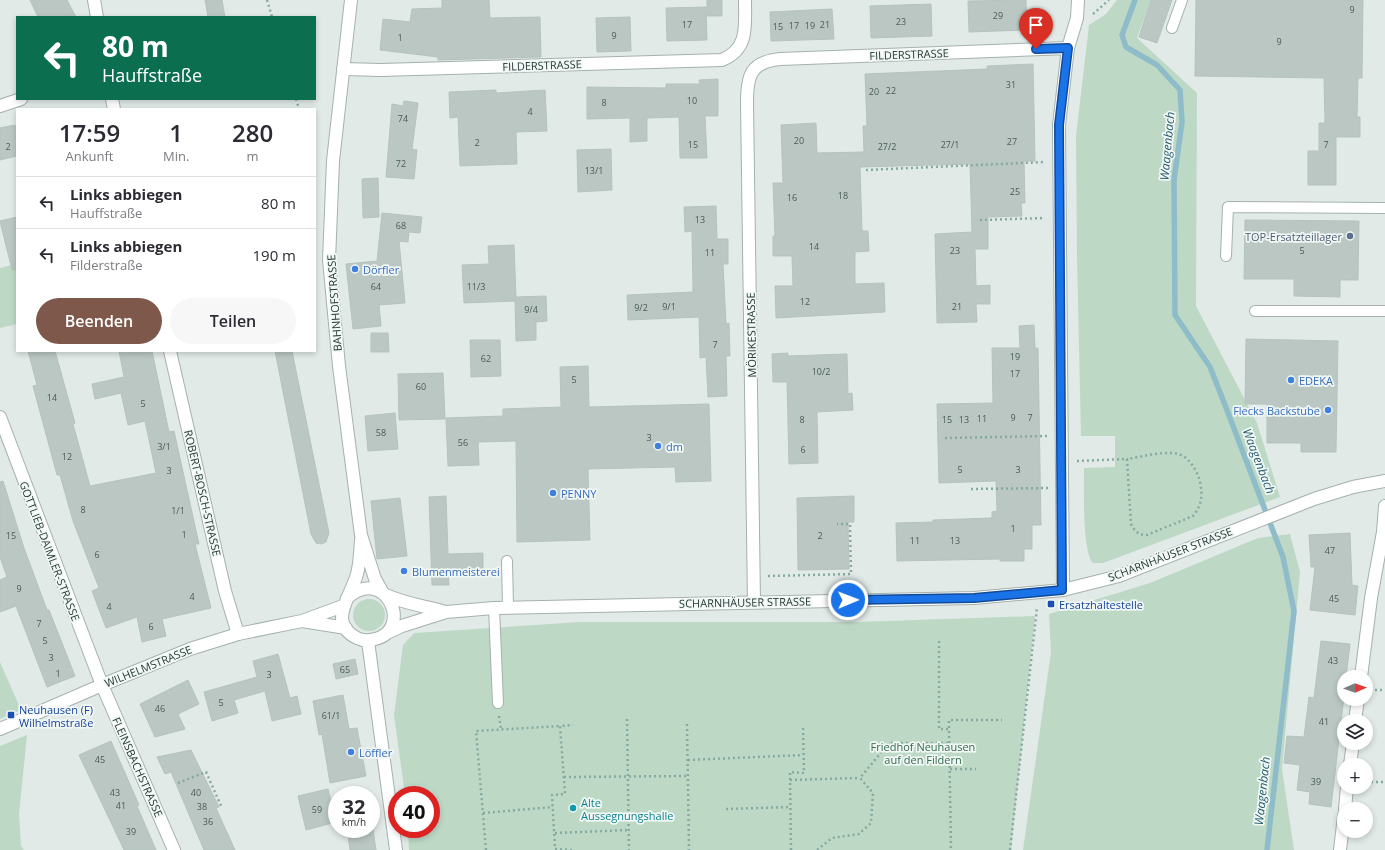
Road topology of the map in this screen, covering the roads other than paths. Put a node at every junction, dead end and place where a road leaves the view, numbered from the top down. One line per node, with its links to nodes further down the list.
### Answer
1 (94, 0): 6 (street)
2 (351, 0): 9 (street, BAHNHOFSTRASSE)
3 (745, 0): 9 (street, FILDERSTRASSE)
4 (1078, 0): 8 (street)
5 (1182, 0): 7 (lane)
6 (97, 16)
7 (1172, 28)
8 (1068, 48): 10 (street, FILDERSTRASSE); 23 (street)
9 (343, 69): 21 (street, BAHNHOFSTRASSE)
10 (754, 69): 26 (street, MÖRIKESTRASSE)
11 (18, 100): 12 (street)
12 (0, 106)
13 (1385, 208): 14 (lane)
14 (1226, 256)
15 (1255, 311): 16 (lane)
16 (1385, 311)
17 (170, 352): 33 (street, ROBERT-BOSCH-STRASSE)
18 (0, 416): 36 (street, GOTTLIEB-DAIMLER-STRASSE)
19 (1385, 481): 23 (street, SCHARNHÄUSER STRASSE)
20 (1385, 506): 35 (street)
21 (361, 535): 24 (street, BAHNHOFSTRASSE); 25 (street, BAHNHOFSTRASSE)
22 (507, 561): 27 (lane)
23 (1062, 590): 26 (street, SCHARNHÄUSER STRASSE)
24 (384, 594): 25 (street); 29 (street, SCHARNHÄUSER STRASSE); 32 (street, BAHNHOFSTRASSE)
25 (345, 602): 30 (street, WILHELMSTRASSE); 31 (street)
26 (754, 602): 27 (street, SCHARNHÄUSER STRASSE)
27 (508, 607): 28 (street, SCHARNHÄUSER STRASSE)
28 (494, 608): 29 (street, SCHARNHÄUSER STRASSE); 37 (lane)
29 (446, 612): 32 (street, SCHARNHÄUSER STRASSE)
30 (302, 621): 31 (street, WILHELMSTRASSE); 33 (street, WILHELMSTRASSE)
31 (346, 628): 34 (street)
32 (387, 633): 34 (street)
33 (238, 634): 36 (street, WILHELMSTRASSE)
34 (368, 641): 41 (street)
35 (1362, 670)
36 (102, 685): 38 (street, WILHELMSTRASSE); 40 (street, FLEINSBACHSTRASSE)
37 (498, 703)
38 (0, 729)
39 (1341, 838): 42 (street)
40 (174, 850)
41 (396, 850)
42 (1340, 850)

